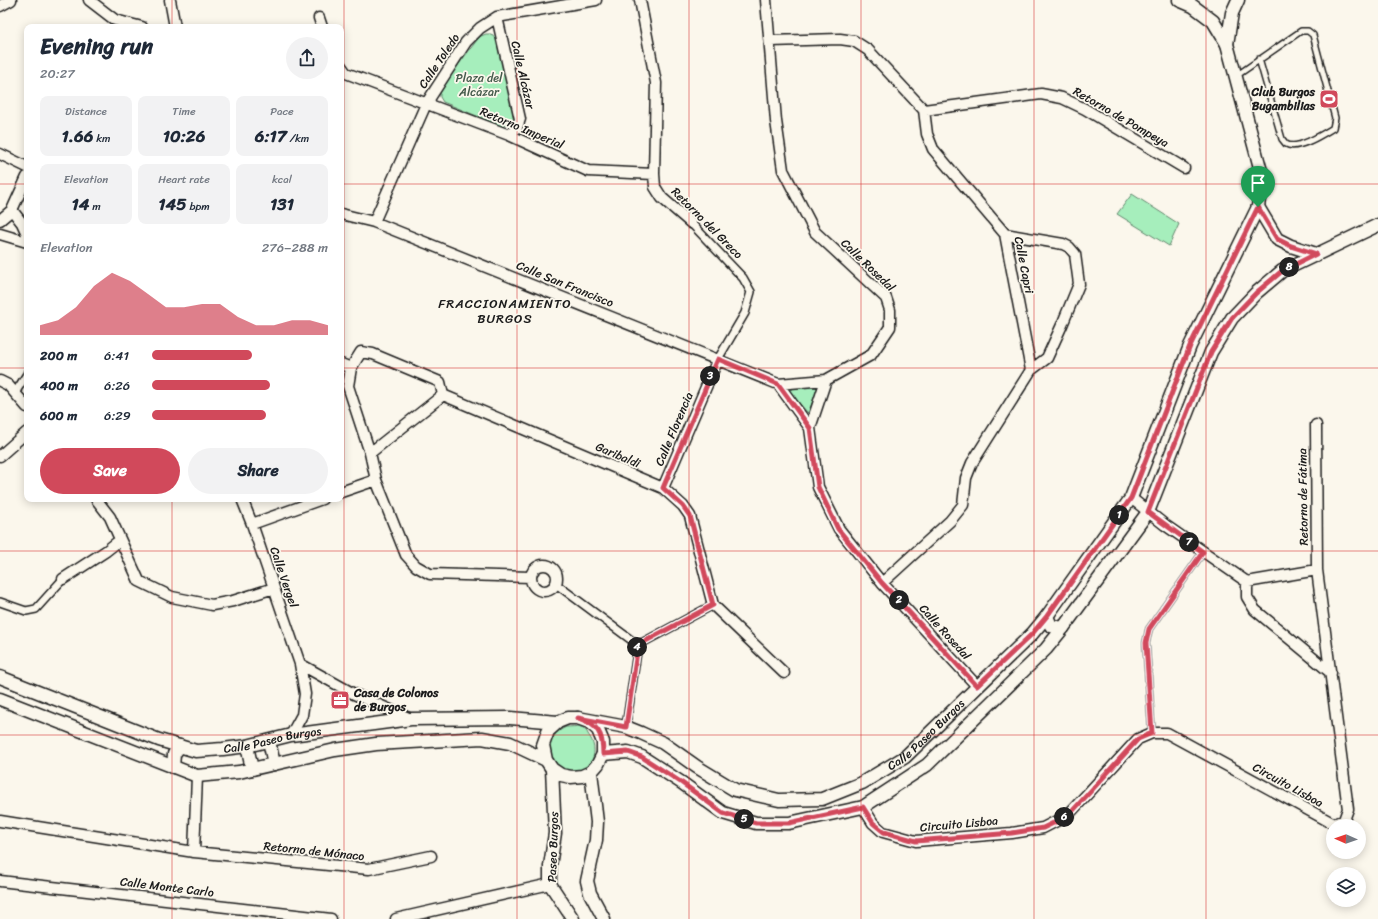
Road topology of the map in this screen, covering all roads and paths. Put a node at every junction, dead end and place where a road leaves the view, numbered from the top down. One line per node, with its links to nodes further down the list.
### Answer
1 (11, 0): 10 (street)
2 (89, 0): 12 (street)
3 (170, 0): 13 (street)
4 (596, 0): 11 (street, Calle Toledo)
5 (640, 0): 25 (street, Retorno del Greco)
6 (766, 0): 14 (street, Calle Rosedal)
7 (1179, 0): 9 (street, Calle Paseo Burgos)
8 (1238, 0): 15 (street)
9 (1196, 3): 15 (street, Calle Paseo Burgos)
10 (0, 6)
11 (497, 17): 19 (street, Calle Toledo); 21 (street, Calle Alcázar)
12 (130, 24)
13 (174, 24)
14 (770, 41): 20 (street); 46 (street, Calle Rosedal)
15 (1227, 44): 18 (street, Calle Paseo Burgos)
16 (1258, 59): 16 (lane); 18 (lane)
17 (344, 70): 19 (street, Retorno Imperial)
18 (1236, 76): 27 (street, Calle Paseo Burgos)
19 (426, 104): 21 (street, Retorno Imperial); 31 (street, Calle Toledo)
20 (924, 110): 24 (street, Retorno de Pompeya); 36 (street, Calle Capri)
21 (509, 135): 25 (street, Retorno Imperial)
22 (0, 154): 23 (street)
23 (24, 165)
24 (1184, 168)
25 (654, 174): 32 (street, Retorno del Greco)
26 (24, 184): 28 (street)
27 (1258, 207): 38 (street); 39 (street, Calle Paseo Burgos)
28 (12, 210): 30 (street); 34 (street)
29 (344, 215): 31 (street, Calle San Francisco)
30 (0, 220)
31 (374, 222): 41 (street, Calle San Francisco)
32 (691, 223): 41 (street, Retorno del Greco)
33 (1378, 225): 38 (street, Calle Paseo Burgos)
34 (24, 227)
35 (0, 234): 37 (street)
36 (1005, 234): 44 (street, Calle Capri); 44 (street)
37 (24, 241)
38 (1316, 254): 40 (street, Calle Paseo Burgos)
39 (1190, 346): 40 (street); 60 (street, Calle Paseo Burgos)
40 (1211, 352): 64 (street, Calle Paseo Burgos)
41 (718, 359): 48 (street, Calle San Francisco); 58 (street, Calle Florencia)
42 (344, 365): 43 (street)
43 (351, 368): 50 (street); 55 (street)
44 (1031, 370): 72 (street)
45 (24, 379): 49 (street)
46 (826, 380): 48 (street, Calle San Francisco); 53 (street, Calle Rosedal)
47 (0, 381): 49 (street)
48 (778, 384): 53 (street)
49 (15, 393): 51 (street)
50 (443, 395): 55 (street); 58 (street, Garibaldi)
51 (24, 404)
52 (1316, 425): 68 (street, Retorno de Fátima)
53 (810, 428): 72 (street, Calle Rosedal)
54 (24, 435): 56 (street)
55 (370, 453): 57 (street)
56 (0, 456)
57 (376, 480): 59 (street); 69 (street)
58 (663, 488): 76 (street, Garibaldi)
59 (344, 491)
60 (1131, 498): 64 (street); 77 (street, Calle Paseo Burgos)
61 (98, 502): 66 (street)
62 (243, 502): 65 (street, Calle Vergel)
63 (314, 502): 65 (street)
64 (1148, 512): 67 (street); 78 (street, Calle Paseo Burgos)
65 (252, 524): 74 (street, Calle Vergel)
66 (120, 540): 70 (street); 74 (street)
67 (1203, 552): 71 (street); 92 (lane)
68 (1317, 570): 71 (street); 84 (street, Circuito Lisboa)
69 (531, 577): 73 (street); 73 (street)
70 (63, 579): 75 (street)
71 (1247, 582): 84 (street)
72 (882, 583): 86 (street, Calle Rosedal)
73 (556, 584): 80 (street)
74 (274, 588): 82 (street, Calle Vergel)
75 (0, 602)
76 (713, 605): 80 (street); 83 (street)
77 (1047, 616): 78 (street); 79 (street, Calle Paseo Burgos)
78 (1063, 628): 81 (street, Calle Paseo Burgos)
79 (1032, 634): 81 (street); 86 (street, Calle Paseo Burgos)
80 (638, 645): 91 (street)
81 (1046, 649): 106 (street, Calle Paseo Burgos)
82 (300, 664): 89 (street); 93 (street, Calle Vergel)
83 (784, 673)
84 (1331, 674): 92 (street, Circuito Lisboa)
85 (3, 681): 94 (street, Calle Paseo Burgos)
86 (977, 686): 91 (street, Calle Paseo Burgos)
87 (0, 698): 99 (street, Calle Paseo Burgos)
88 (578, 718): 90 (street); 91 (street, Calle Paseo Burgos); 98 (street)
89 (411, 719): 90 (street, Calle Paseo Burgos); 93 (street, Calle Paseo Burgos)
90 (558, 722): 101 (street)
91 (626, 727)
92 (1152, 733): 106 (street, Circuito Lisboa)
93 (291, 735): 95 (street, Calle Paseo Burgos)
94 (159, 740): 96 (street, Calle Paseo Burgos); 99 (street)
95 (269, 741): 97 (street, Calle Paseo Burgos); 100 (street)
96 (180, 746): 97 (street, Calle Paseo Burgos); 102 (street)
97 (247, 746): 103 (street)
98 (603, 754): 104 (street); 106 (street, Calle Paseo Burgos)
99 (152, 759): 102 (street, Calle Paseo Burgos)
100 (274, 764): 101 (street, Calle Paseo Burgos); 103 (street, Calle Paseo Burgos)
101 (549, 765): 104 (street); 111 (street, Paseo Burgos)
102 (173, 767): 105 (street, Calle Paseo Burgos)
103 (252, 769): 105 (street, Calle Paseo Burgos)
104 (591, 772): 115 (street)
105 (197, 776): 108 (street)
106 (863, 807)
107 (0, 821): 108 (street, Retorno de Mónaco)
108 (194, 852): 109 (street, Retorno de Mónaco)
109 (431, 856)
110 (0, 881): 112 (street, Calle Monte Carlo)
111 (550, 884): 113 (street); 114 (street, Paseo Burgos)
112 (330, 919)
113 (396, 919)
114 (573, 919)
115 (604, 919)

